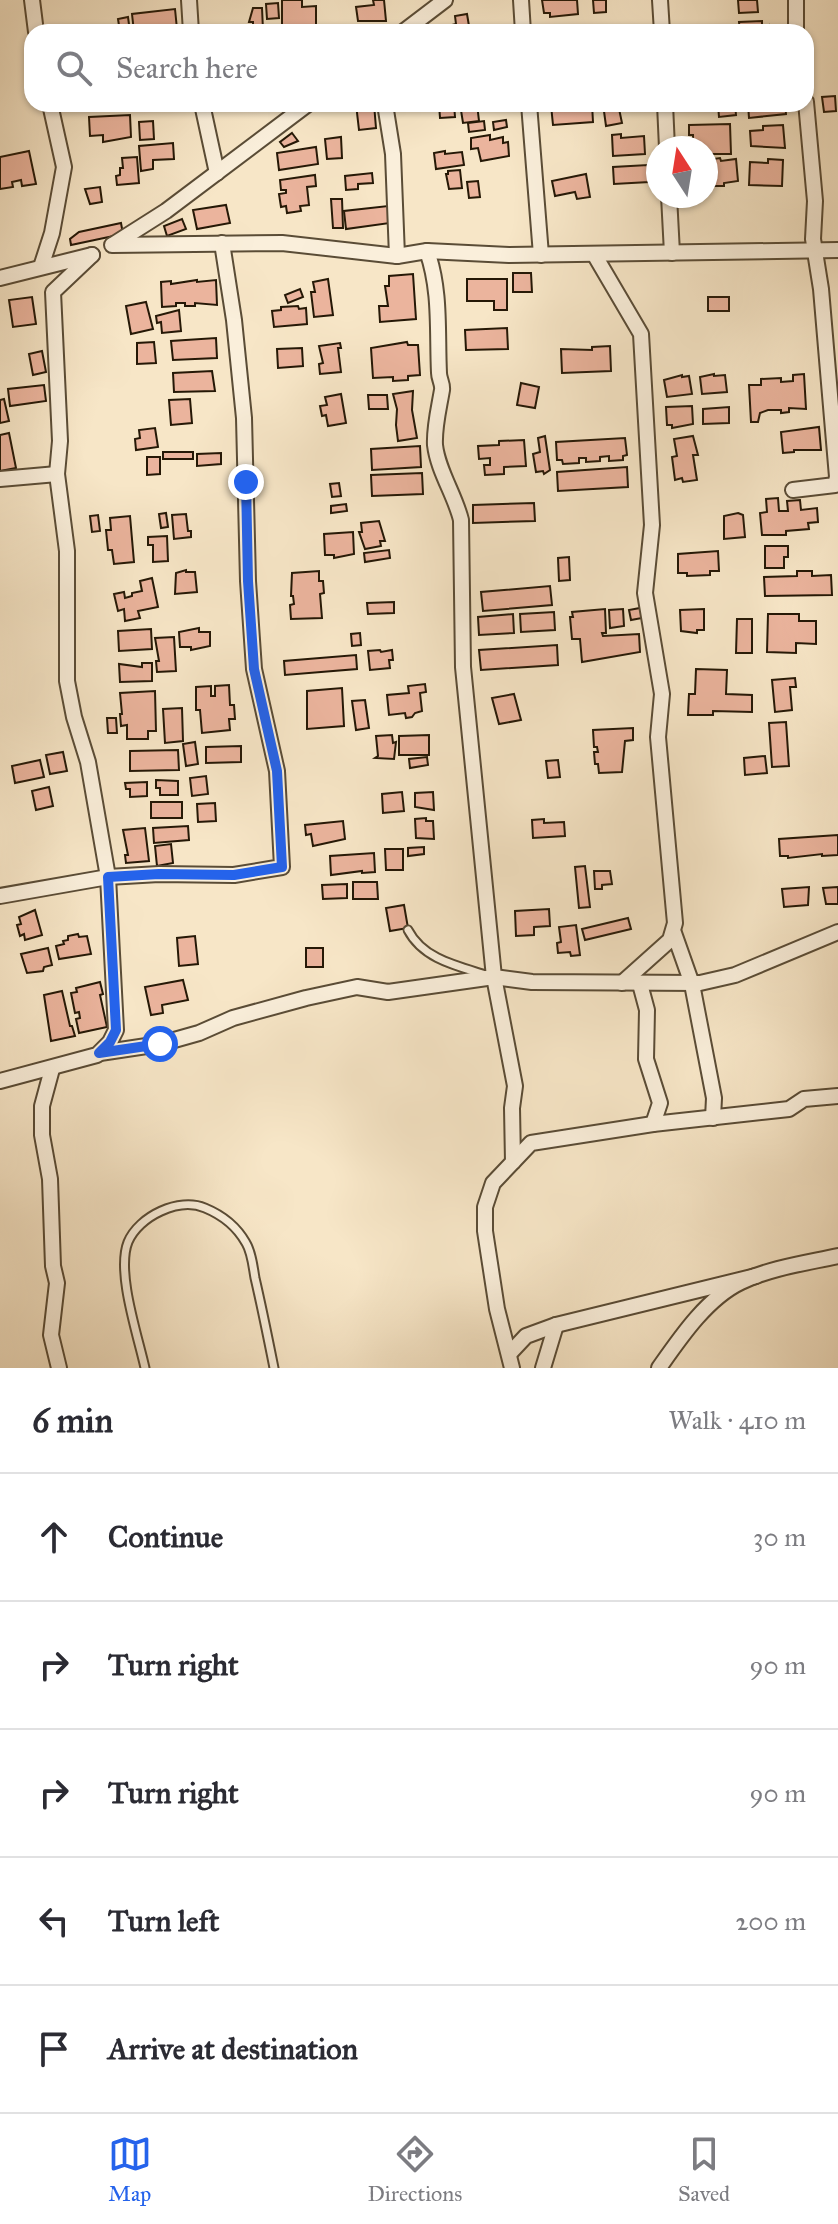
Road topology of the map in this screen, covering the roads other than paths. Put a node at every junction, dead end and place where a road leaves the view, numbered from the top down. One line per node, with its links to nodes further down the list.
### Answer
1 (32, 0): 7 (street)
2 (189, 0): 8 (street)
3 (445, 0): 9 (street)
4 (521, 0): 10 (street)
5 (660, 0): 11 (street)
6 (796, 0): 12 (street)
7 (35, 24)
8 (190, 24)
9 (414, 24)
10 (522, 24)
11 (662, 24)
12 (796, 24)
13 (52, 112): 33 (street)
14 (204, 112): 21 (street)
15 (297, 112): 21 (street)
16 (386, 112): 32 (street)
17 (530, 112): 31 (street)
18 (665, 112): 20 (street)
19 (807, 112): 27 (street)
20 (666, 136)
21 (217, 173): 24 (street)
22 (670, 208): 28 (street)
23 (222, 243): 24 (street); 32 (street); 38 (street)
24 (112, 245): 30 (street)
25 (838, 250): 27 (street)
26 (427, 251): 31 (street); 32 (street); 43 (street)
27 (817, 251): 28 (street); 37 (street)
28 (672, 253): 29 (street)
29 (594, 254): 31 (street); 42 (street)
30 (92, 255): 33 (street); 35 (street)
31 (541, 255)
32 (397, 256)
33 (41, 267): 34 (street)
34 (0, 278)
35 (57, 474): 36 (street); 38 (street)
36 (0, 479)
37 (793, 490)
38 (108, 877): 39 (street); 47 (street)
39 (0, 896)
40 (408, 930): 43 (lane)
41 (838, 932): 46 (street)
42 (674, 933): 44 (street); 46 (street)
43 (494, 977): 44 (street); 47 (street); 53 (street)
44 (622, 983): 45 (street)
45 (640, 984): 46 (street); 52 (street)
46 (692, 984): 51 (street)
47 (99, 1053): 48 (street)
48 (52, 1069): 49 (street); 58 (street)
49 (0, 1081)
50 (838, 1096): 51 (street)
51 (713, 1118): 52 (street)
52 (653, 1124): 53 (street)
53 (513, 1162): 57 (street)
54 (838, 1256): 55 (street)
55 (756, 1276): 56 (street); 63 (street)
56 (556, 1325): 57 (street); 62 (street)
57 (510, 1353): 61 (street)
58 (59, 1368)
59 (145, 1368): 60 (lane)
60 (274, 1368)
61 (512, 1368)
62 (543, 1368)
63 (659, 1368)

